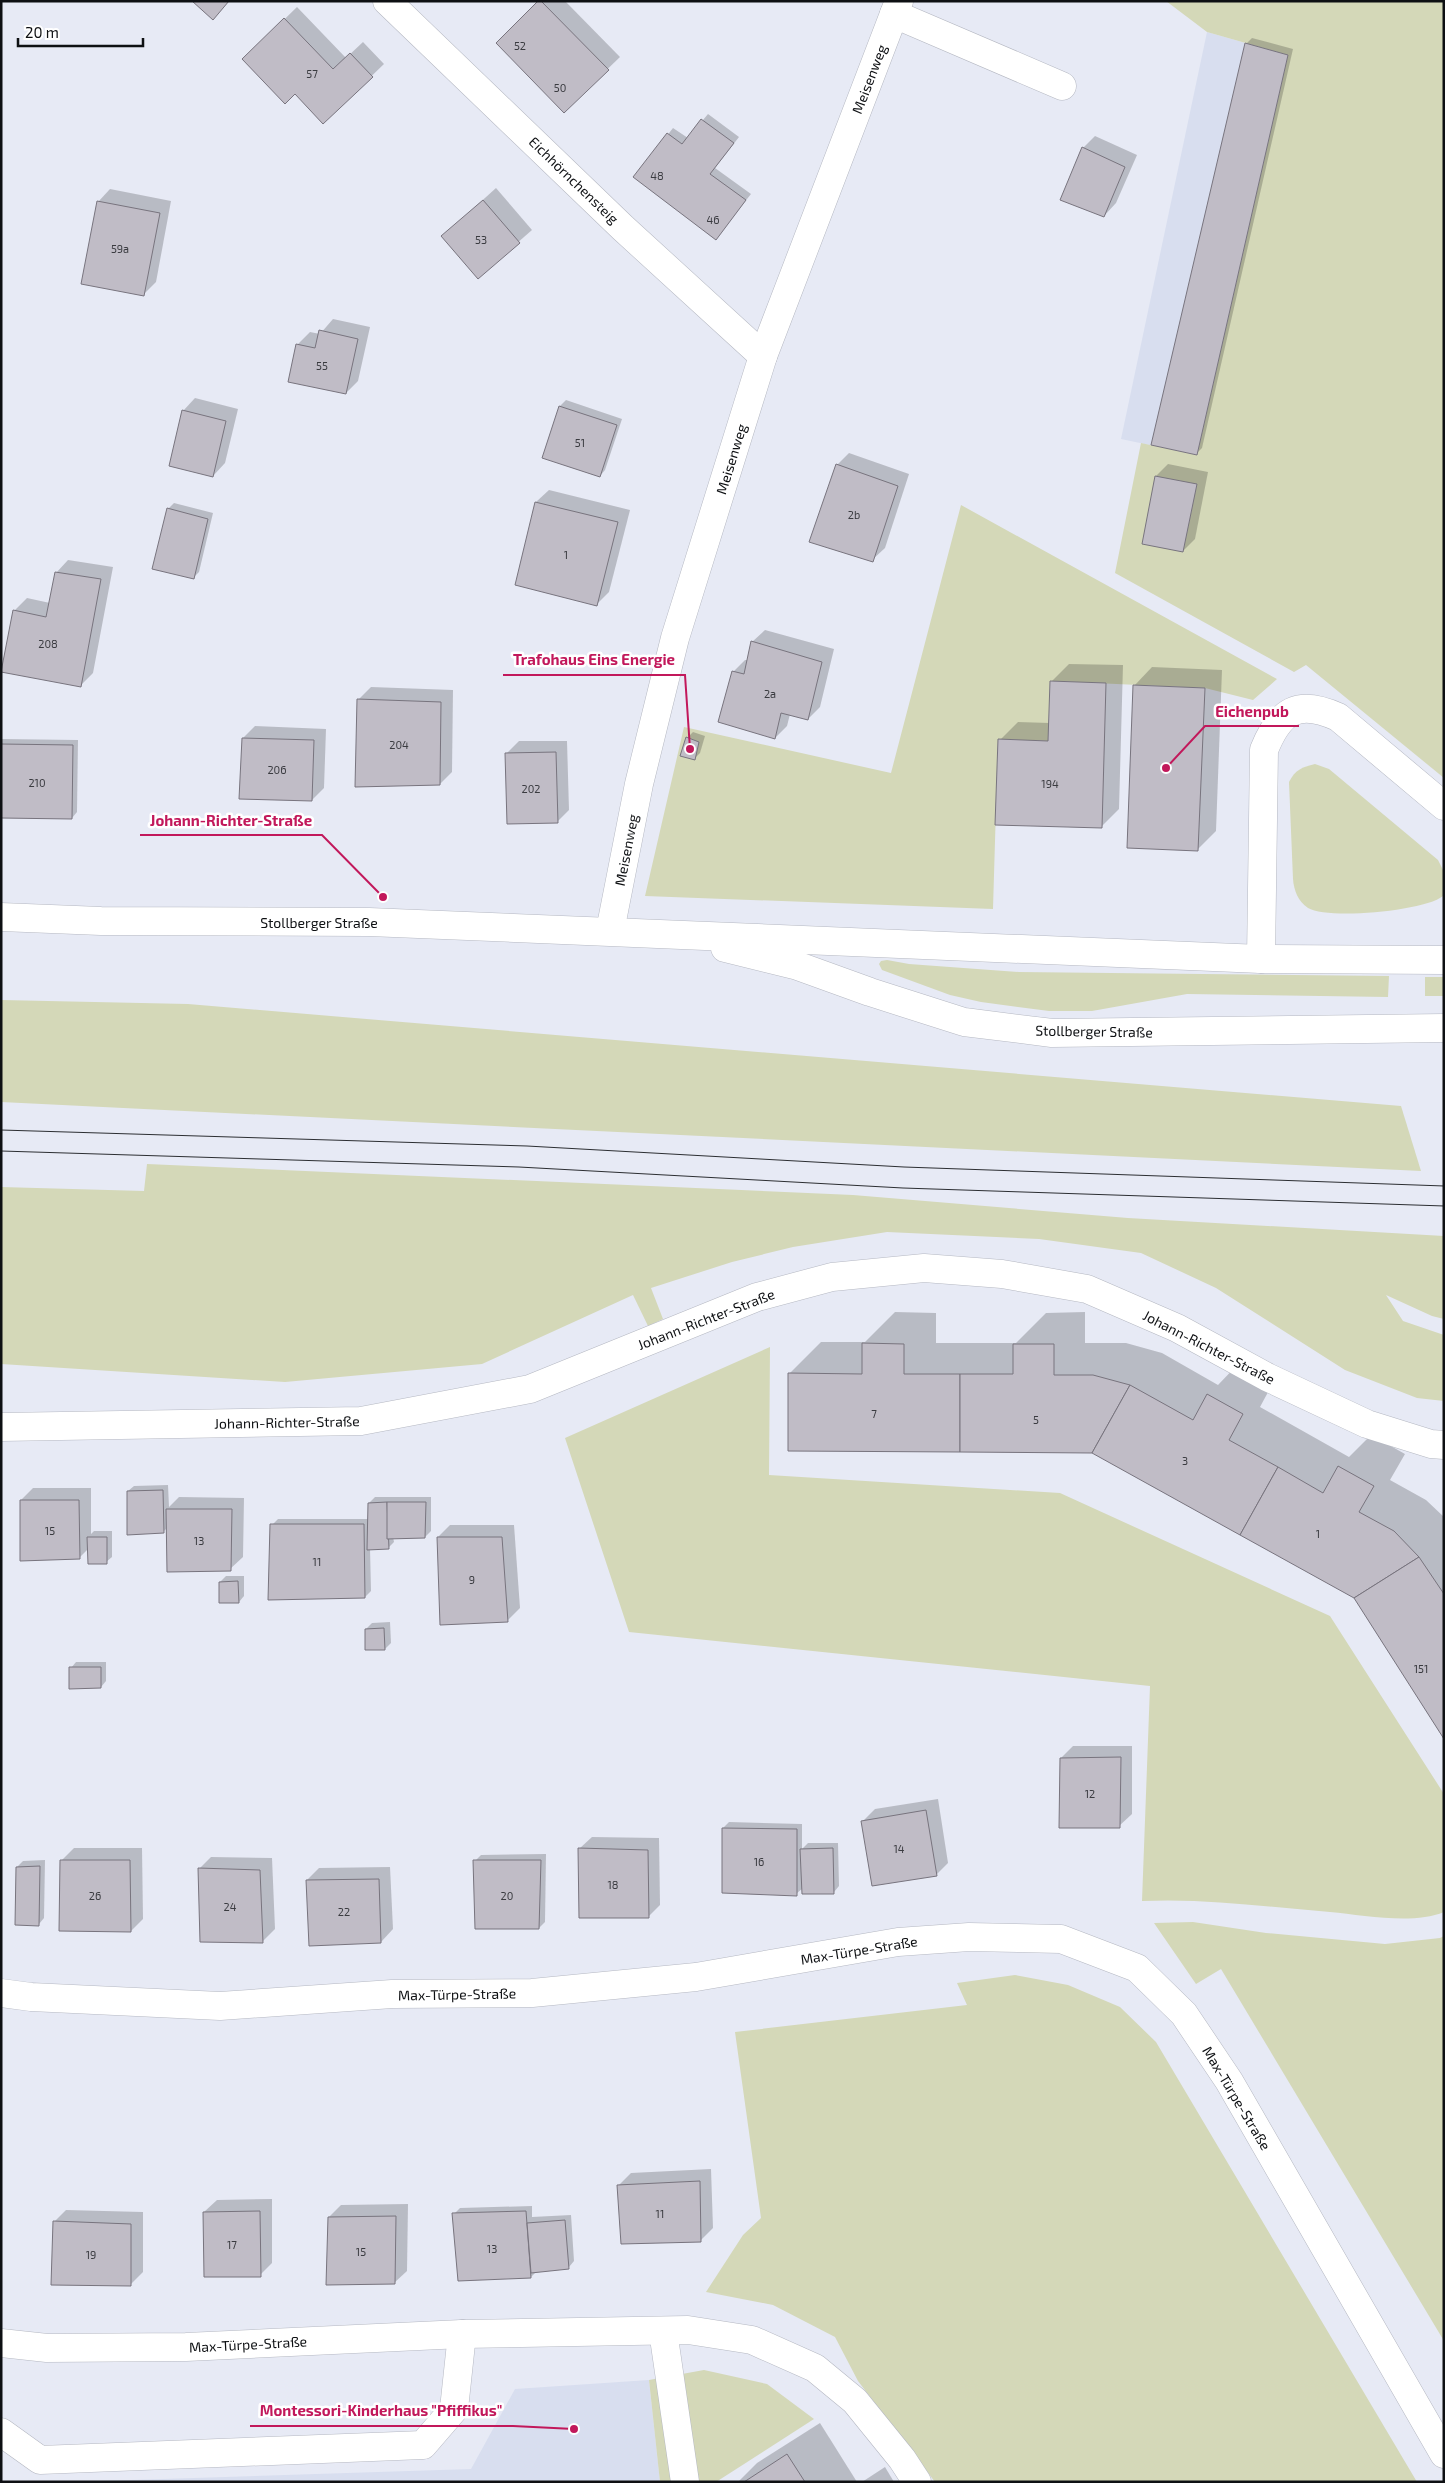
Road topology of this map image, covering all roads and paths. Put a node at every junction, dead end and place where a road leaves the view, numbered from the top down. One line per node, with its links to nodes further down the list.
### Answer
1 (387, 1): 4 (street, Eichhörnchensteig)
2 (896, 8): 3 (street); 4 (street, Meisenweg)
3 (1062, 86)
4 (763, 356): 7 (street, Meisenweg)
5 (1444, 806): 9 (street)
6 (1, 917): 7 (street, Stollberger Straße)
7 (610, 931): 8 (street, Stollberger Straße)
8 (637, 932): 9 (street, Stollberger Straße); 11 (street, Stollberger Straße)
9 (1261, 959): 10 (street, Stollberger Straße)
10 (1444, 960)
11 (1444, 1028)
12 (1, 1427): 13 (street, Johann-Richter-Straße)
13 (1444, 1445)
14 (1, 1993): 19 (street, Max-Türpe-Straße)
15 (663, 2331): 16 (street, Max-Türpe-Straße); 20 (street); 21 (street, Max-Türpe-Straße)
16 (462, 2334): 17 (street, Max-Türpe-Straße); 18 (street)
17 (1, 2343)
18 (1, 2432)
19 (1444, 2454)
20 (684, 2482)
21 (917, 2482)

